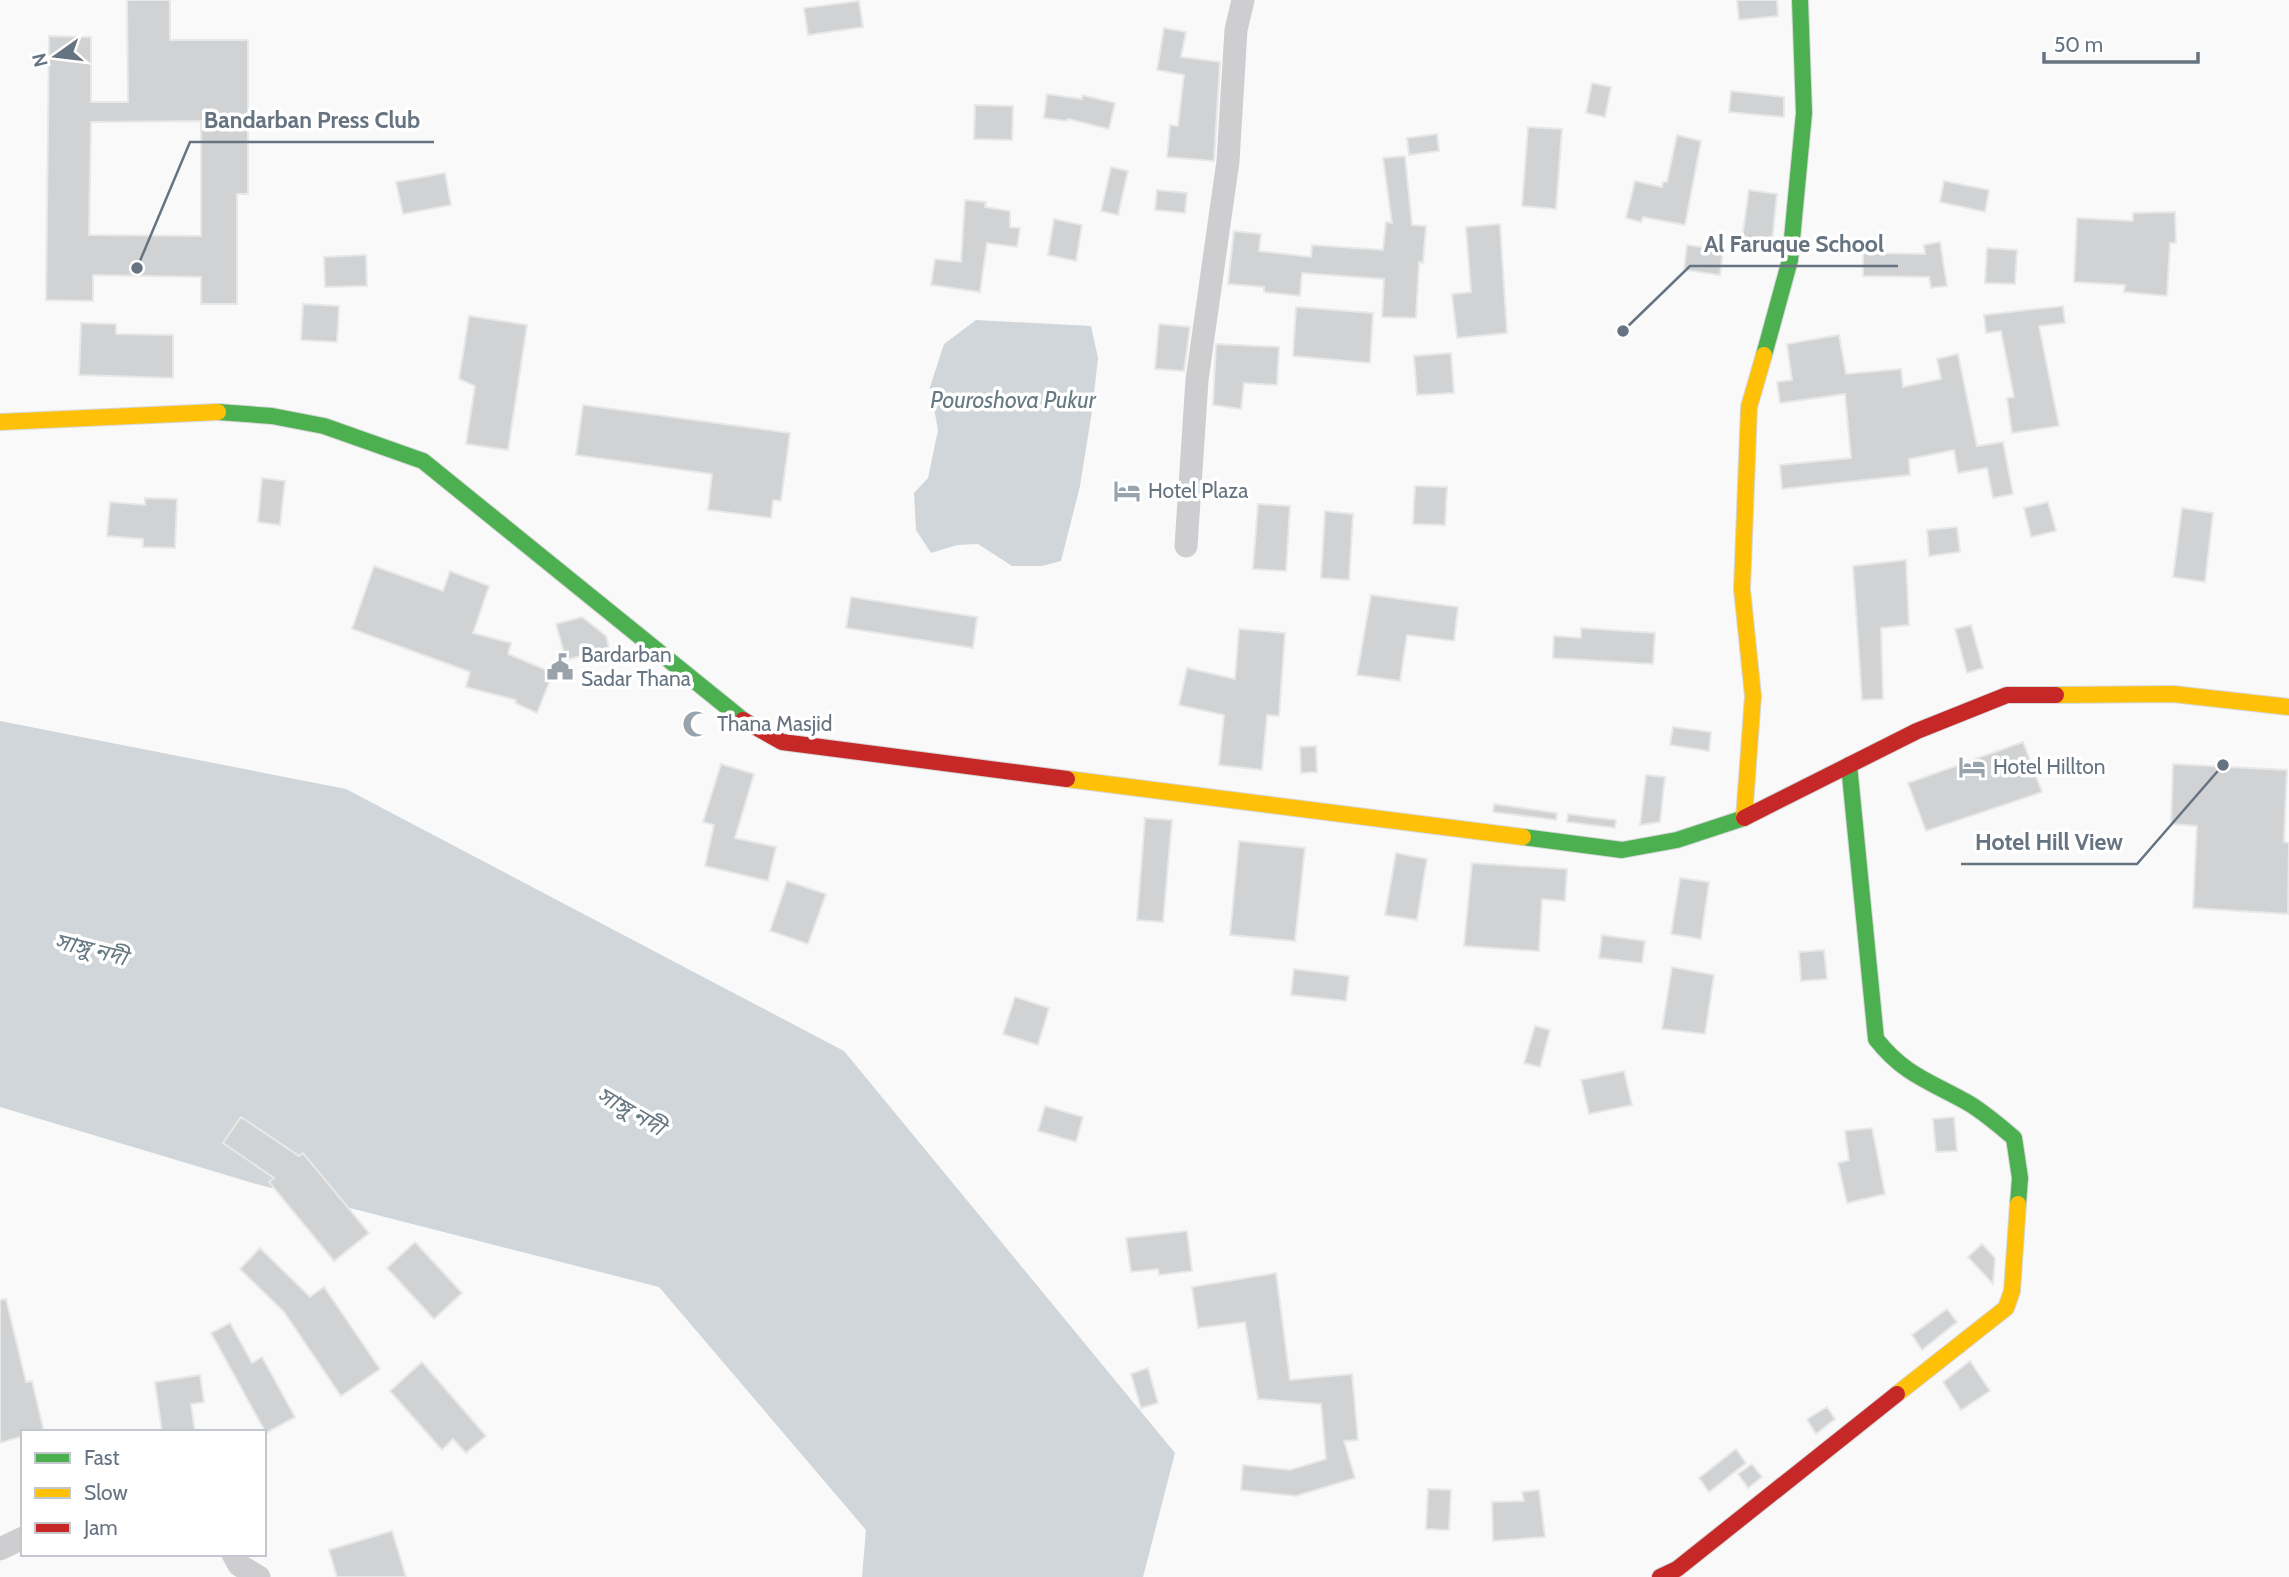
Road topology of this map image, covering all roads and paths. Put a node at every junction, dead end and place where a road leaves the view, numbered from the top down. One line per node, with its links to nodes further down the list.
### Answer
1 (1243, 0): 4 (street)
2 (1800, 0): 7 (main road)
3 (0, 422): 7 (main road)
4 (1186, 546)
5 (2289, 706): 6 (main road)
6 (1849, 765): 7 (main road); 12 (main road)
7 (1744, 818)
8 (21, 1539): 9 (street)
9 (0, 1549)
10 (234, 1556): 11 (street)
11 (259, 1577)
12 (1660, 1577)

